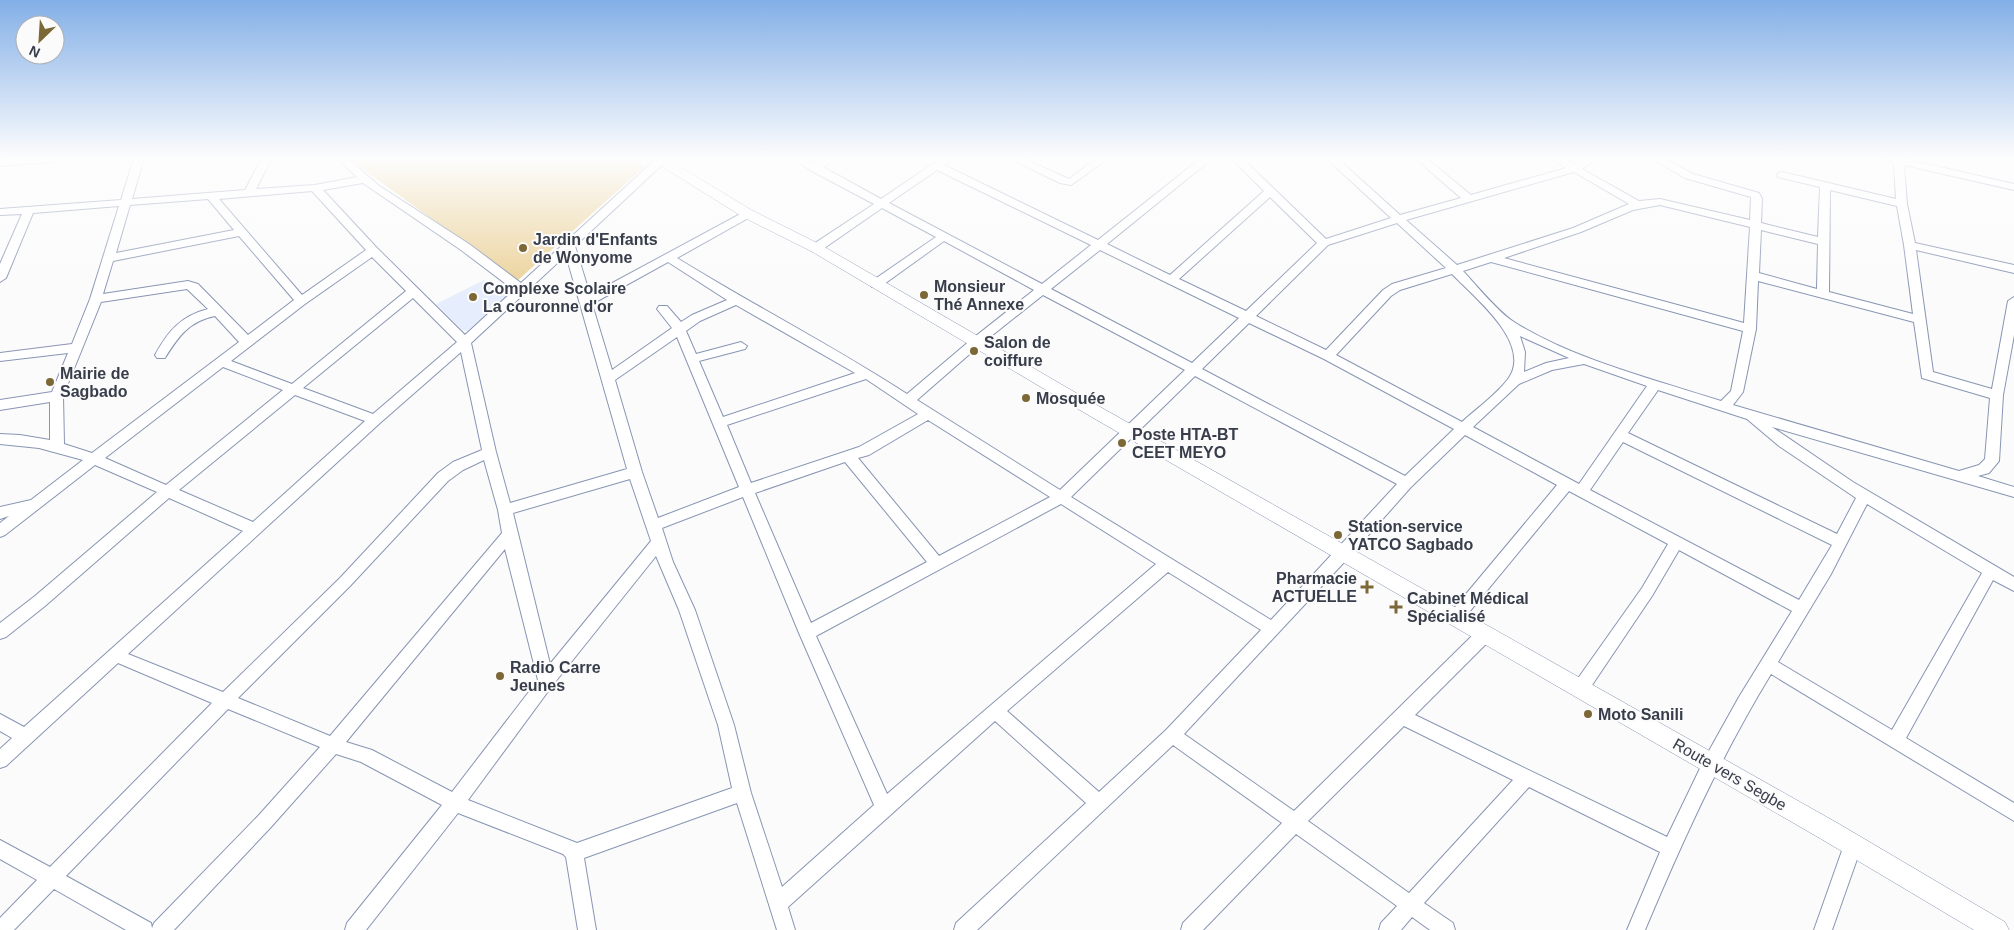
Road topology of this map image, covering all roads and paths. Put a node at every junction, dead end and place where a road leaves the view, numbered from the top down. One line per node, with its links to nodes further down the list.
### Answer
1 (134, 201): 20 (street)
2 (216, 201): 29 (street)
3 (327, 201): 37 (street)
4 (397, 201): 48 (street)
5 (615, 201): 33 (street)
6 (727, 201): 26 (main road, Route vers Segbe)
7 (879, 201): 21 (street)
8 (1010, 201): 34 (street)
9 (1154, 201): 34 (street)
10 (1259, 201): 45 (street)
11 (1280, 201): 32 (street)
12 (1379, 201): 27 (street)
13 (1460, 201): 27 (street)
14 (1632, 201): 23 (street)
15 (1650, 201): 23 (street)
16 (1655, 201): 28 (street)
17 (1757, 201): 28 (street)
18 (1826, 201): 31 (street)
19 (1890, 201): 22 (street)
20 (125, 202): 24 (street); 39 (street)
21 (882, 203): 30 (street); 36 (street)
22 (1902, 204): 35 (street)
23 (1638, 205): 40 (street)
24 (29, 209): 25 (street); 44 (street)
25 (0, 212)
26 (748, 214): 36 (main road, Route vers Segbe); 38 (street)
27 (1398, 219): 32 (street); 42 (street)
28 (1756, 226): 31 (street); 43 (street)
29 (241, 232): 39 (street); 52 (street)
30 (944, 236): 46 (street); 47 (street)
31 (1825, 242): 50 (street)
32 (1324, 243): 58 (street)
33 (569, 245): 48 (street); 54 (street)
34 (1099, 245): 45 (street); 47 (street)
35 (1910, 245): 41 (street); 59 (street)
36 (816, 248): 46 (main road, Route vers Segbe)
37 (373, 251): 49 (street); 52 (street)
38 (668, 257): 53 (street); 54 (street)
39 (108, 258): 51 (street)
40 (1493, 259): 42 (street); 62 (street)
41 (2014, 269)
42 (1455, 270): 60 (street); 69 (street)
43 (1752, 275): 50 (street); 62 (street)
44 (0, 278)
45 (1171, 280): 58 (street)
46 (876, 284): 65 (main road, Route vers Segbe)
47 (1043, 288): 65 (street); 74 (street)
48 (521, 289): 64 (street)
49 (414, 292): 64 (street); 79 (street)
50 (1823, 293): 59 (street)
51 (96, 299): 57 (street); 67 (street)
52 (301, 301): 63 (street)
53 (738, 301): 61 (street); 75 (street)
54 (585, 303): 76 (street)
55 (2013, 308): 80 (street)
56 (664, 309): 61 (street)
57 (217, 311): 63 (street); 68 (street)
58 (1246, 318): 69 (street); 74 (street)
59 (1920, 320): 80 (street)
60 (1508, 324): 72 (street); 77 (street)
61 (679, 328): 71 (street); 76 (street)
62 (1750, 328): 84 (street)
63 (247, 342): 73 (street)
64 (465, 342): 87 (street); 94 (street)
65 (976, 342): 82 (street); 90 (main road, Route vers Segbe)
66 (740, 346): 71 (street)
67 (77, 348): 70 (street); 81 (street)
68 (161, 354)
69 (1328, 356): 89 (street)
70 (0, 357)
71 (692, 359): 88 (street)
72 (1584, 360): 77 (street); 78 (street)
73 (221, 362): 79 (street); 96 (street)
74 (1193, 369): 90 (street); 99 (street)
75 (867, 374): 82 (street); 88 (street)
76 (609, 378): 97 (street)
77 (1514, 381): 89 (street)
78 (1655, 384): 84 (street); 91 (street)
79 (293, 390): 87 (street); 103 (street)
80 (1997, 395): 98 (street)
81 (57, 396): 83 (street); 93 (street)
82 (908, 400): 85 (street)
83 (0, 404)
84 (1724, 406): 86 (street)
85 (928, 414): 95 (street); 106 (street)
86 (1748, 415): 98 (street); 105 (street)
87 (375, 420): 111 (street)
88 (719, 423): 101 (street)
89 (1464, 428): 99 (street); 100 (street)
90 (1130, 431): 106 (street); 117 (main road, Route vers Segbe)
91 (1620, 435): 102 (street); 115 (street)
92 (0, 440): 93 (street)
93 (57, 446): 96 (street)
94 (489, 452): 108 (street); 132 (street)
95 (848, 456): 101 (street); 118 (street)
96 (95, 459): 103 (street); 107 (street)
97 (635, 472): 108 (street); 110 (street)
98 (1959, 476): 104 (street)
99 (1406, 483): 117 (street)
100 (1567, 483): 102 (street); 123 (street)
101 (747, 490): 110 (street); 126 (street)
102 (1582, 490): 116 (street)
103 (168, 491): 111 (street); 125 (street)
104 (2014, 492)
105 (1864, 496): 115 (street); 120 (street)
106 (1062, 497): 118 (street); 119 (street)
107 (37, 503): 109 (street); 112 (street)
108 (505, 510): 113 (street)
109 (0, 512)
110 (654, 525): 114 (street)
111 (254, 529): 128 (street)
112 (0, 532)
113 (509, 534): 130 (street); 139 (street)
114 (659, 542): 130 (street); 143 (street)
115 (1840, 542): 122 (street)
116 (1676, 543): 122 (street); 131 (street)
117 (1344, 553): 123 (main road, Route vers Segbe); 124 (street)
118 (937, 564): 126 (street)
119 (1168, 564): 124 (street); 133 (street)
120 (1991, 570): 121 (street); 138 (street)
121 (2014, 585)
122 (1802, 609): 129 (street)
123 (1456, 617): 127 (main road, Route vers Segbe)
124 (1272, 629): 136 (street)
125 (0, 632)
126 (807, 633): 146 (street)
127 (1485, 634): 131 (main road, Route vers Segbe); 134 (street)
128 (117, 656): 132 (street); 137 (street)
129 (1768, 664): 138 (street); 141 (street)
130 (546, 681): 144 (street)
131 (1580, 689): 141 (main road, Route vers Segbe)
132 (226, 700): 139 (street); 153 (street)
133 (996, 711): 145 (street); 146 (street)
134 (1401, 716): 142 (street); 148 (street)
135 (0, 722): 137 (street)
136 (1172, 735): 145 (street); 148 (street)
137 (26, 737): 140 (street)
138 (1896, 740): 147 (street)
139 (333, 745): 144 (street); 158 (street)
140 (0, 760)
141 (1711, 764): 149 (main road, Route vers Segbe); 150 (street)
142 (1526, 778): 150 (street); 155 (street)
143 (742, 793): 152 (street); 154 (street)
144 (456, 803): 152 (street); 159 (street)
145 (1099, 803): 162 (street)
146 (884, 807): 154 (street)
147 (2014, 812)
148 (1295, 822): 155 (street); 163 (street)
149 (1853, 845): 167 (street); 168 (main road, Route vers Segbe)
150 (1671, 848): 166 (street)
151 (0, 849): 153 (street)
152 (574, 853): 160 (street)
153 (51, 879): 156 (street); 157 (street)
154 (778, 903): 161 (street)
155 (1410, 904): 164 (street); 165 (street)
156 (1, 930)
157 (144, 930)
158 (160, 930)
159 (354, 930)
160 (587, 930)
161 (786, 930)
162 (964, 930)
163 (1190, 930)
164 (1388, 930)
165 (1446, 930)
166 (1636, 930)
167 (1823, 930)
168 (1997, 930)

